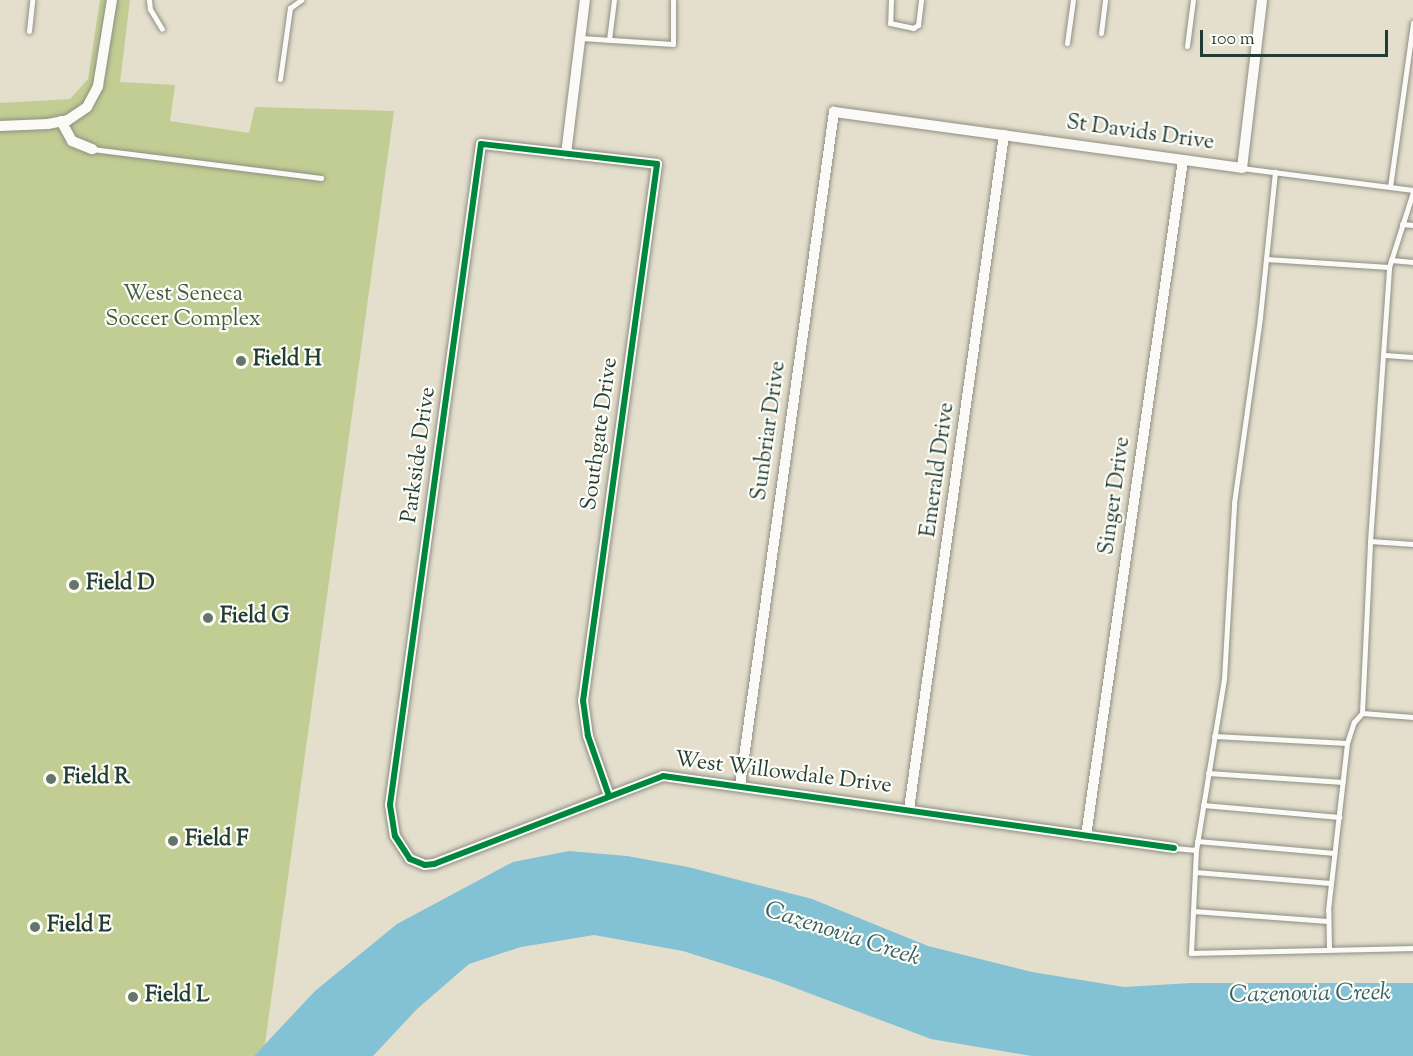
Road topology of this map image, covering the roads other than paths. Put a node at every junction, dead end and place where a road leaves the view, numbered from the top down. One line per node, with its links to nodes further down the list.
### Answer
1 (32, 0): 16 (lane)
2 (112, 0): 24 (street)
3 (149, 0): 15 (lane)
4 (301, 0): 22 (lane)
5 (585, 0): 18 (street)
6 (614, 0): 19 (lane)
7 (673, 0): 19 (lane)
8 (891, 0): 9 (lane)
9 (921, 0)
10 (1073, 0): 20 (lane)
11 (1105, 0): 17 (lane)
12 (1193, 0): 21 (lane)
13 (1262, 0): 30 (street, St Davids Drive)
14 (1413, 23): 33 (lane)
15 (162, 29)
16 (28, 31)
17 (1101, 33)
18 (580, 38): 19 (lane); 28 (street)
19 (609, 40)
20 (1067, 43)
21 (1187, 46)
22 (280, 79)
23 (866, 116): 26 (street, St Davids Drive); 51 (street, Sunbriar Drive)
24 (61, 122): 25 (street); 27 (street)
25 (0, 126)
26 (1004, 135): 29 (street, St Davids Drive); 54 (street, Emerald Drive)
27 (92, 149): 32 (lane)
28 (566, 154): 52 (street, Southgate Drive); 60 (street, Parkside Drive)
29 (1183, 160): 30 (street, St Davids Drive); 56 (street, Singer Drive)
30 (1242, 168): 31 (lane)
31 (1275, 172): 33 (lane); 37 (lane)
32 (321, 178)
33 (1390, 187): 34 (lane)
34 (1413, 191): 35 (lane)
35 (1402, 224): 36 (lane); 38 (lane)
36 (1413, 225)
37 (1266, 259): 40 (lane); 47 (lane)
38 (1391, 260): 39 (lane); 40 (lane)
39 (1413, 262)
40 (1389, 267): 41 (lane)
41 (1385, 355): 42 (lane); 43 (lane)
42 (1413, 357)
43 (1370, 541): 44 (lane); 45 (lane)
44 (1413, 544)
45 (1362, 713): 46 (lane); 48 (lane)
46 (1413, 717)
47 (1214, 736): 48 (lane); 49 (lane)
48 (1347, 743): 50 (lane)
49 (1209, 773): 50 (lane); 53 (lane)
50 (1343, 782): 55 (lane)
51 (740, 786): 52 (street, West Willowdale Drive); 54 (street, West Willowdale Drive)
52 (609, 796): 60 (street, West Willowdale Drive)
53 (1203, 805): 55 (lane); 57 (lane)
54 (909, 809): 56 (street, West Willowdale Drive)
55 (1338, 817): 61 (lane)
56 (1086, 837): 58 (street, West Willowdale Drive)
57 (1197, 841): 59 (lane); 61 (lane)
58 (1174, 848): 59 (lane)
59 (1196, 850): 62 (lane)
60 (404, 852)
61 (1334, 854): 63 (lane)
62 (1195, 872): 63 (lane); 64 (lane)
63 (1331, 883): 65 (lane)
64 (1193, 911): 65 (lane); 67 (lane)
65 (1328, 921): 67 (lane)
66 (1413, 948): 67 (lane)
67 (1329, 949)

